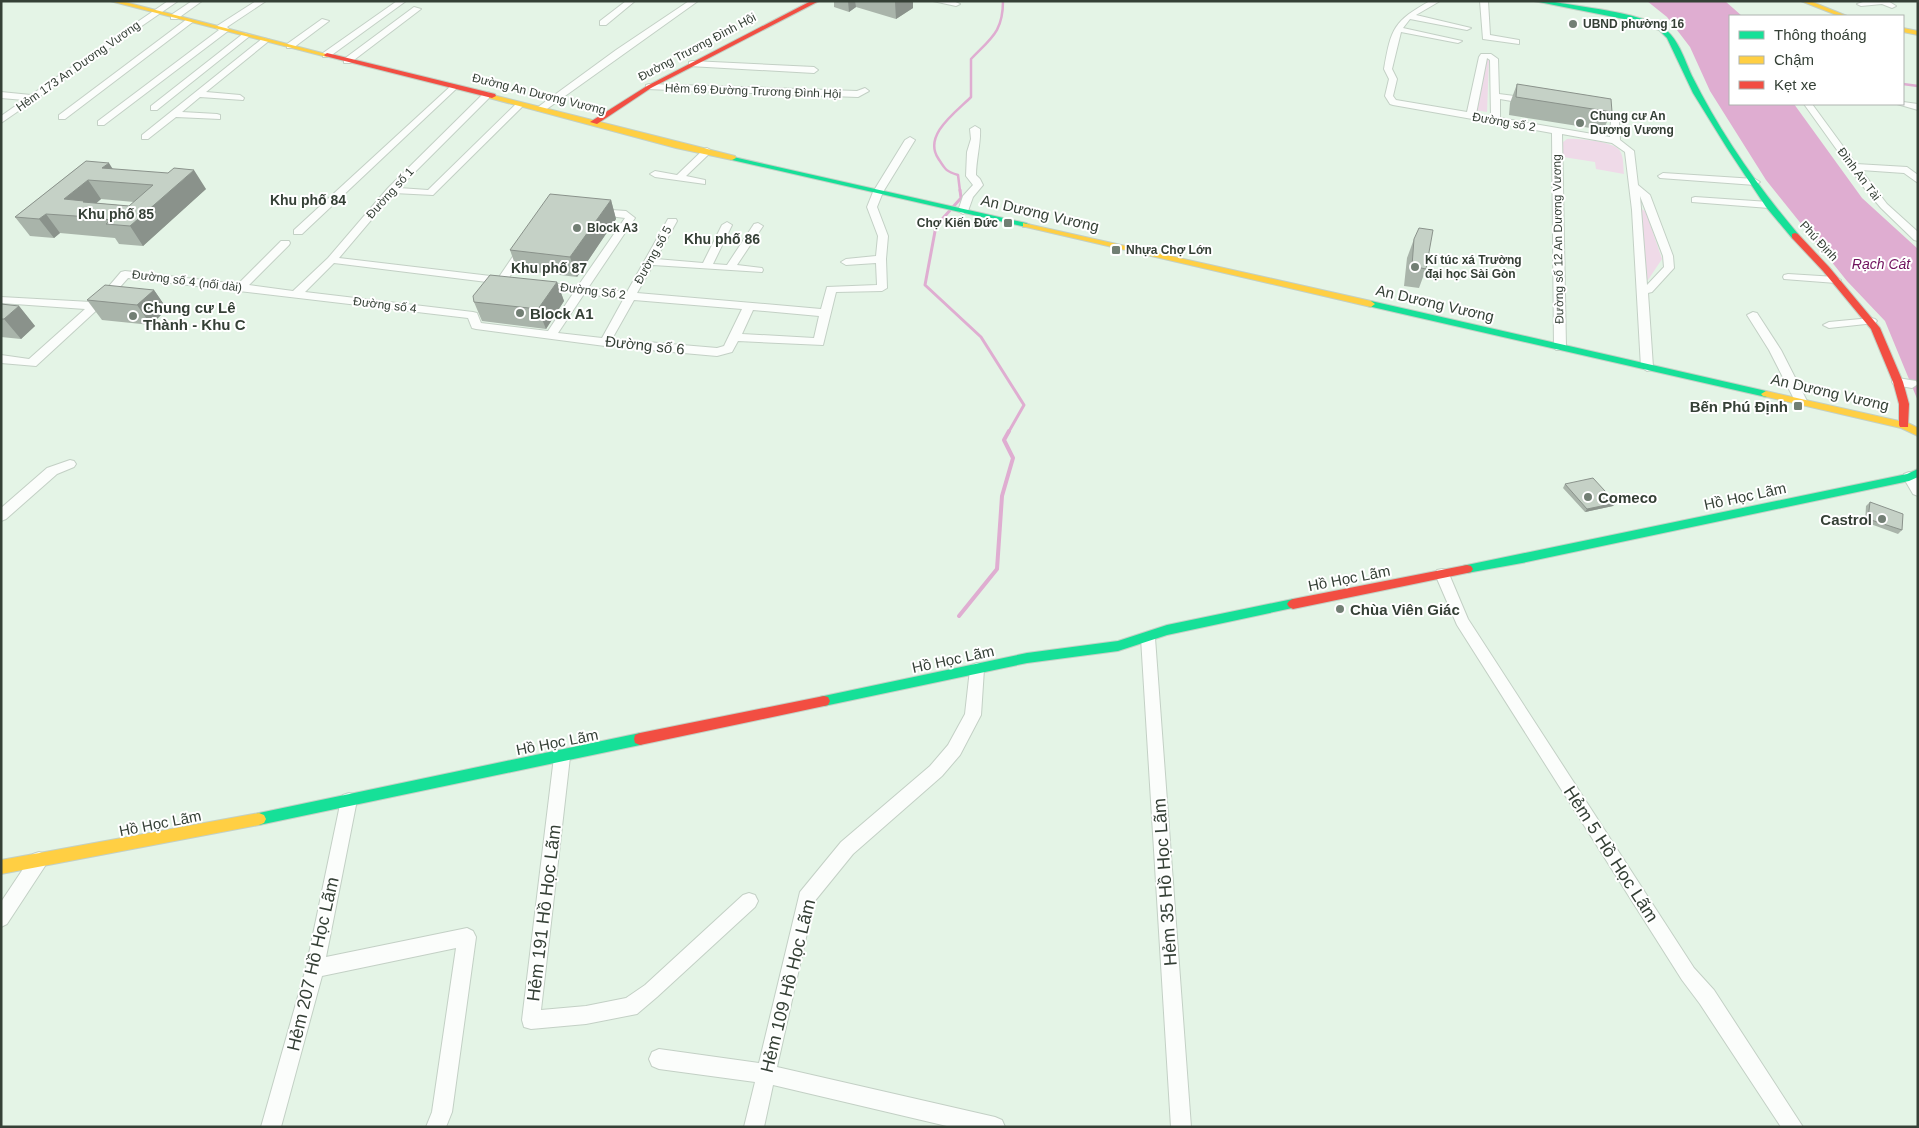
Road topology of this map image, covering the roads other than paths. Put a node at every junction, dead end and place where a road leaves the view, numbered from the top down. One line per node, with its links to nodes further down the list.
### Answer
1 (113, 1): 18 (main road, Đường An Dương Vương)
2 (174, 1): 18 (street, Hẻm 173 An Dương Vương)
3 (198, 1): 21 (street)
4 (262, 1): 26 (street)
5 (402, 1): 35 (street)
6 (631, 1): 24 (street)
7 (694, 1): 54 (street)
8 (816, 1): 37 (main road, Đường Trương Đình Hội)
9 (936, 1): 14 (street)
10 (1436, 1): 20 (street)
11 (1484, 1): 33 (street)
12 (1537, 1): 76 (main road, Phú Định)
13 (1804, 1): 19 (main road)
14 (956, 4)
15 (1859, 5): 16 (street)
16 (1892, 6)
17 (417, 9): 36 (street)
18 (155, 12): 21 (main road, Đường An Dương Vương); 46 (street, Hẻm 173 An Dương Vương)
19 (1841, 15)
20 (1410, 16): 25 (street); 27 (street)
21 (174, 17): 22 (main road, Đường An Dương Vương)
22 (190, 21): 26 (main road, Đường An Dương Vương); 58 (street)
23 (325, 21): 34 (street)
24 (603, 23)
25 (1467, 28)
26 (222, 29): 30 (main road, Đường An Dương Vương); 63 (street)
27 (1398, 29): 32 (street); 57 (street, Đường số 2)
28 (1904, 30): 29 (main road)
29 (1917, 32)
30 (247, 35): 31 (main road, Đường An Dương Vương); 53 (street)
31 (266, 40): 34 (main road, Đường An Dương Vương); 42 (street)
32 (1458, 40)
33 (1516, 42)
34 (290, 46): 35 (main road, Đường An Dương Vương)
35 (326, 55): 36 (main road, Đường An Dương Vương)
36 (347, 61): 38 (main road, Đường An Dương Vương)
37 (692, 64): 39 (main road, Đường Trương Đình Hội); 40 (street)
38 (453, 87): 44 (main road, Đường An Dương Vương); 87 (street)
39 (649, 87): 40 (street, Hẻm 69 Đường Trương Đình Hội); 62 (main road, Đường Trương Đình Hội)
40 (793, 92): 41 (street, Hẻm 69 Đường Trương Đình Hội)
41 (862, 93)
42 (197, 94): 47 (street); 56 (street)
43 (1, 95): 46 (street)
44 (487, 96): 49 (main road, Đường An Dương Vương); 78 (street, Đường số 1)
45 (1495, 96): 48 (street, Đường số 2); 57 (street); 61 (street)
46 (33, 98): 60 (street, Hẻm 173 An Dương Vương)
47 (240, 98)
48 (1543, 103)
49 (521, 104): 54 (main road, Đường An Dương Vương); 78 (street)
50 (1809, 105): 70 (street, Đình An Tài)
51 (1904, 105): 52 (street)
52 (1918, 107)
53 (154, 108)
54 (541, 109): 62 (main road, Đường An Dương Vương)
55 (1581, 109): 68 (street)
56 (174, 114): 59 (street); 66 (street)
57 (1472, 116): 61 (street, Đường số 2)
58 (62, 117)
59 (217, 117)
60 (1, 120)
61 (1496, 120): 65 (street, Đường số 2)
62 (594, 122): 69 (main road, Đường An Dương Vương)
63 (101, 123)
64 (975, 129): 82 (street)
65 (1556, 132): 68 (street, Đường số 2); 119 (street, Đường số 12 An Dương Vương)
66 (145, 137)
67 (910, 140): 79 (street)
68 (1615, 141): 77 (street)
69 (707, 151): 73 (street); 79 (main road, Đường An Dương Vương)
70 (1853, 167): 74 (street); 88 (street, Đình An Tài)
71 (655, 174): 73 (street)
72 (1663, 176): 76 (street)
73 (678, 178): 75 (street)
74 (1917, 180)
75 (702, 182)
76 (1755, 182): 81 (main road, Phú Định)
77 (1634, 186): 103 (street); 103 (street)
78 (391, 190): 92 (street, Đường số 1)
79 (878, 192): 82 (main road, Đường An Dương Vương); 91 (street)
80 (1695, 200): 81 (street)
81 (1769, 204): 100 (main road, Phú Định)
82 (961, 210): 119 (main road, An Dương Vương)
83 (590, 211): 102 (street)
84 (672, 221): 93 (street, Đường số 5)
85 (727, 225): 95 (street)
86 (758, 226): 96 (street)
87 (298, 232)
88 (1918, 238)
89 (529, 241): 99 (street)
90 (285, 243): 101 (street)
91 (881, 259): 94 (street); 111 (street)
92 (332, 260): 99 (street, Đường Số 2); 104 (street, Đường số 1)
93 (650, 262): 95 (street); 106 (street, Đường số 5)
94 (846, 262)
95 (708, 266): 96 (street)
96 (730, 268): 97 (street)
97 (758, 270)
98 (1788, 277): 100 (street)
99 (502, 280): 102 (street, Đường Số 2); 105 (street)
100 (1836, 280): 113 (main road, Phú Định)
101 (241, 287): 104 (street, Đường số 4 (nối dài)); 108 (street, Đường số 4 (nối dài))
102 (582, 290): 106 (street, Đường Số 2); 115 (street)
103 (1642, 291): 121 (street)
104 (296, 294): 110 (street, Đường số 4)
105 (490, 294)
106 (631, 296): 109 (street, Đường Số 2); 117 (street, Đường số 5)
107 (1, 300): 108 (street)
108 (94, 306): 120 (street)
109 (749, 306): 111 (street, Đường Số 2); 116 (street)
110 (476, 312): 115 (street, Đường số 6)
111 (825, 313): 118 (street)
112 (1753, 314): 124 (street)
113 (1871, 321): 114 (street); 122 (main road, Phú Định)
114 (1830, 325)
115 (550, 335): 117 (street, Đường số 6)
116 (735, 337): 117 (street, Đường số 6); 118 (street)
117 (605, 342)
118 (819, 342)
119 (1560, 347): 121 (main road, An Dương Vương)
120 (1, 359)
121 (1647, 367): 124 (main road, An Dương Vương)
122 (1898, 382): 123 (street); 125 (main road, Phú Định)
123 (1912, 384)
124 (1801, 401): 125 (main road, An Dương Vương)
125 (1904, 425): 126 (main road)
126 (1918, 433)
127 (70, 464): 130 (street)
128 (1913, 475): 129 (street); 131 (main road, Hồ Học Lãm)
129 (1918, 491)
130 (1, 516)
131 (1442, 574): 132 (main road, Hồ Học Lãm); 148 (street, Hẻm 5 Hồ Học Lãm)
132 (1148, 638): 133 (main road, Hồ Học Lãm); 147 (street, Hẻm 35 Hồ Học Lãm)
133 (977, 669): 134 (main road, Hồ Học Lãm); 142 (street, Hẻm 109 Hồ Học Lãm)
134 (562, 757): 135 (main road, Hồ Học Lãm); 138 (street, Hẻm 191 Hồ Học Lãm)
135 (349, 800): 136 (main road, Hồ Học Lãm); 140 (street, Hẻm 207 Hồ Học Lãm)
136 (39, 860): 137 (main road, Hồ Học Lãm); 139 (street)
137 (1, 867)
138 (749, 900)
139 (1, 918)
140 (315, 968): 143 (street, Hẻm 207 Hồ Học Lãm); 144 (street)
141 (660, 1059): 142 (street)
142 (766, 1074): 145 (street, Hẻm 109 Hồ Học Lãm); 146 (street)
143 (271, 1127)
144 (436, 1127)
145 (754, 1127)
146 (995, 1127)
147 (1181, 1127)
148 (1793, 1127)

